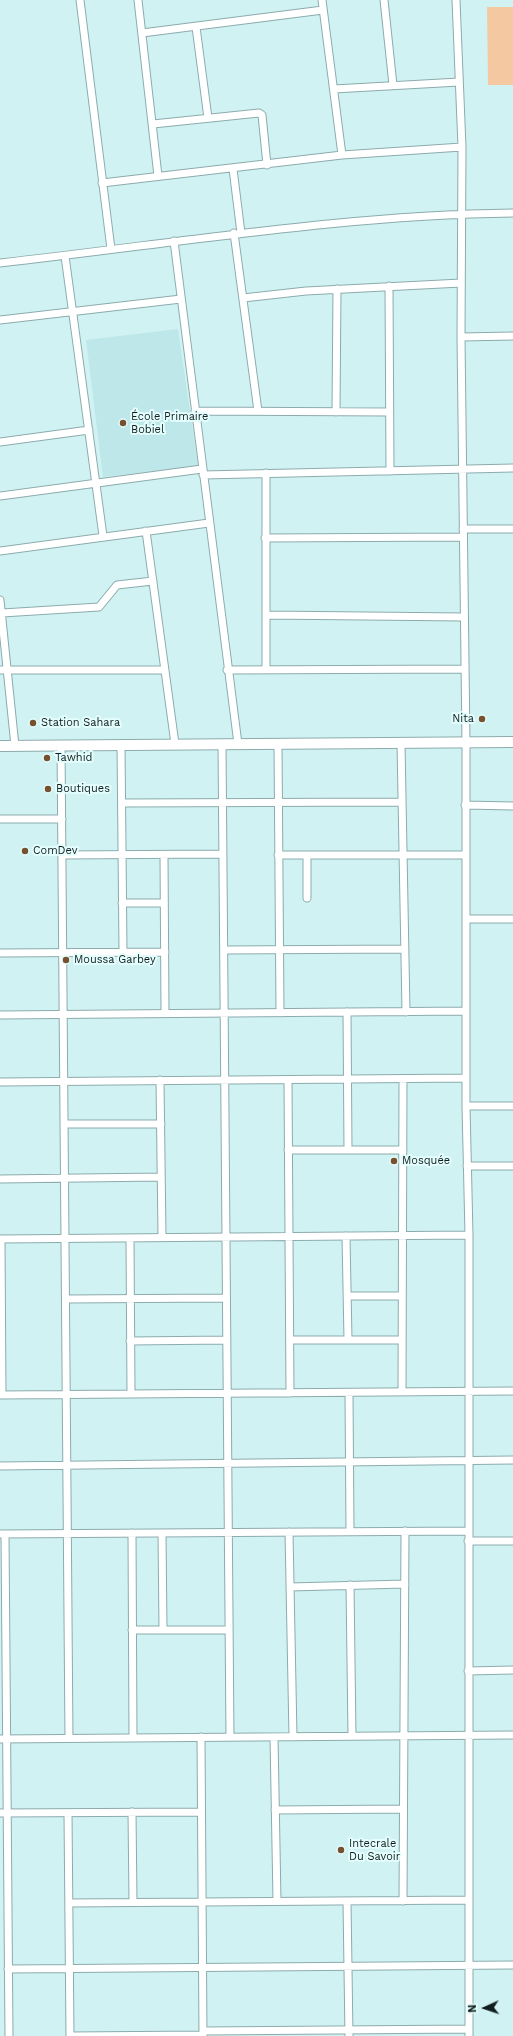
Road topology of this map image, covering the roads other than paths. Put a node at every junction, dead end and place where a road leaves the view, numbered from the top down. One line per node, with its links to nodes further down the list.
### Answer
1 (80, 0): 19 (street)
2 (138, 0): 8 (street)
3 (322, 0): 6 (street)
4 (384, 0): 10 (street)
5 (456, 0): 9 (street)
6 (323, 10): 7 (street); 11 (street)
7 (196, 27): 8 (street); 12 (street)
8 (142, 33): 13 (street)
9 (459, 82): 10 (street); 14 (street)
10 (394, 85): 11 (street)
11 (334, 89): 15 (street)
12 (208, 118): 13 (street); 16 (street)
13 (153, 124): 18 (street)
14 (462, 147): 15 (street); 21 (street)
15 (342, 155): 16 (street)
16 (267, 165): 17 (street)
17 (233, 169): 18 (street); 22 (street)
18 (158, 176): 19 (street)
19 (102, 183): 24 (street)
20 (513, 213): 21 (street)
21 (462, 214): 22 (street); 27 (street)
22 (238, 233): 23 (street); 30 (street)
23 (174, 241): 24 (street); 31 (street)
24 (111, 249): 25 (street)
25 (65, 256): 26 (street); 32 (street)
26 (0, 263)
27 (461, 282): 28 (street); 35 (street)
28 (389, 286): 29 (street); 39 (street)
29 (337, 289): 30 (street); 38 (street)
30 (243, 298): 37 (street)
31 (181, 299): 32 (street); 36 (street)
32 (72, 312): 33 (street); 40 (street)
33 (0, 320)
34 (513, 336): 35 (street)
35 (461, 337): 43 (street)
36 (195, 411): 37 (street); 45 (street)
37 (258, 411): 38 (street)
38 (336, 412): 39 (street)
39 (389, 412): 44 (street)
40 (89, 430): 41 (street); 47 (street)
41 (0, 442)
42 (513, 468): 43 (street)
43 (462, 469): 44 (street); 50 (street)
44 (390, 471): 46 (street)
45 (203, 472): 46 (street); 47 (street); 49 (street)
46 (266, 473): 55 (street)
47 (96, 482): 48 (street); 53 (street)
48 (0, 496)
49 (209, 523): 52 (street); 66 (street)
50 (463, 529): 51 (street); 54 (street)
51 (513, 529)
52 (146, 531): 53 (street); 57 (street)
53 (103, 536): 56 (street)
54 (463, 537): 55 (street); 61 (street)
55 (265, 538): 60 (street)
56 (0, 551)
57 (153, 581): 59 (street); 65 (street)
58 (0, 600): 59 (street)
59 (2, 613): 64 (street)
60 (266, 615): 61 (street); 67 (street)
61 (464, 617): 62 (street)
62 (464, 669): 67 (street); 70 (street)
63 (0, 670): 64 (street)
64 (8, 670): 65 (street); 78 (street)
65 (165, 670): 71 (street)
66 (227, 670): 67 (street); 73 (street)
67 (266, 670)
68 (513, 742): 70 (street)
69 (401, 743): 70 (street); 74 (street); 81 (street)
70 (466, 743): 83 (street)
71 (175, 744): 72 (street); 76 (street)
72 (222, 744): 73 (street); 80 (street)
73 (238, 744): 74 (street)
74 (278, 744): 79 (street)
75 (61, 745): 76 (street); 78 (street); 86 (street)
76 (121, 745): 82 (street)
77 (0, 746): 78 (street)
78 (15, 746)
79 (278, 801): 80 (street); 81 (street); 91 (street)
80 (223, 802): 82 (street); 87 (street)
81 (402, 802): 94 (street)
82 (122, 803): 89 (street)
83 (465, 805): 84 (street); 93 (street)
84 (513, 806)
85 (0, 819): 86 (street)
86 (62, 819): 88 (street)
87 (223, 854): 90 (street); 100 (street)
88 (62, 855): 89 (street); 103 (street)
89 (122, 855): 90 (street); 96 (street)
90 (164, 855): 97 (street)
91 (278, 855): 92 (street); 101 (street)
92 (307, 855): 94 (street); 95 (street)
93 (466, 855): 94 (street); 98 (street)
94 (403, 856): 102 (street)
95 (307, 898)
96 (122, 903): 97 (street); 104 (street)
97 (164, 903): 105 (street)
98 (466, 919): 99 (street); 107 (street)
99 (513, 919)
100 (224, 950): 101 (street); 112 (street)
101 (278, 950): 102 (street); 108 (street)
102 (404, 950): 110 (street)
103 (63, 952): 104 (street); 106 (street); 113 (street)
104 (123, 952): 105 (street)
105 (165, 952): 111 (street)
106 (0, 953)
107 (466, 1010): 110 (street); 115 (street)
108 (280, 1012): 109 (street); 112 (street)
109 (347, 1012): 110 (street); 116 (street)
110 (406, 1012)
111 (165, 1013): 112 (street); 113 (street)
112 (224, 1013): 119 (street)
113 (63, 1014): 114 (street); 121 (street)
114 (0, 1015)
115 (466, 1078): 117 (street); 123 (street)
116 (347, 1079): 117 (street); 120 (street); 128 (street)
117 (403, 1079): 129 (street)
118 (160, 1080): 119 (street); 121 (street); 126 (street)
119 (225, 1080): 120 (street); 139 (street)
120 (288, 1080): 127 (street)
121 (64, 1081): 122 (street); 125 (street)
122 (0, 1082)
123 (466, 1106): 124 (street); 130 (street)
124 (513, 1106)
125 (64, 1124): 126 (street); 134 (street)
126 (161, 1124): 132 (street)
127 (288, 1150): 128 (street); 136 (street)
128 (348, 1150): 129 (street)
129 (403, 1150): 138 (street)
130 (467, 1166): 131 (street); 135 (street)
131 (513, 1166)
132 (161, 1177): 134 (street); 142 (street)
133 (0, 1178): 134 (street)
134 (65, 1178): 140 (street)
135 (469, 1235): 138 (street); 157 (street)
136 (290, 1236): 137 (street); 139 (street); 150 (street)
137 (346, 1236): 138 (street); 144 (street)
138 (402, 1236): 145 (street)
139 (226, 1237): 142 (street); 146 (street)
140 (65, 1238): 141 (street); 143 (street); 147 (street)
141 (130, 1238): 142 (street); 148 (street)
142 (162, 1238)
143 (1, 1239): 154 (street)
144 (347, 1296): 145 (street); 151 (street)
145 (402, 1296): 152 (street)
146 (226, 1298): 148 (street); 149 (street)
147 (66, 1299): 148 (street); 163 (street)
148 (130, 1299): 153 (street)
149 (227, 1340): 153 (street); 161 (street)
150 (290, 1340): 151 (street); 158 (street)
151 (348, 1340): 152 (street)
152 (402, 1340): 156 (street)
153 (130, 1341): 160 (street)
154 (1, 1342): 162 (street)
155 (513, 1391): 157 (street)
156 (402, 1392): 157 (street); 159 (street)
157 (467, 1392): 165 (street)
158 (290, 1393): 159 (street); 161 (street)
159 (349, 1393): 166 (street)
160 (131, 1394): 161 (street); 163 (street)
161 (227, 1394): 167 (street)
162 (1, 1395): 163 (street)
163 (66, 1395): 168 (street)
164 (513, 1460): 165 (street)
165 (467, 1461): 166 (street); 171 (street)
166 (349, 1462): 167 (street); 174 (street)
167 (228, 1464): 168 (street); 172 (street)
168 (67, 1465): 169 (street); 178 (street)
169 (0, 1466)
170 (405, 1531): 171 (street); 174 (street); 181 (street)
171 (468, 1531): 179 (street)
172 (228, 1532): 173 (street); 176 (street); 187 (street)
173 (290, 1532): 174 (street); 183 (street)
174 (350, 1532)
175 (132, 1533): 176 (street); 178 (street); 185 (street)
176 (162, 1533): 186 (street)
177 (2, 1534): 178 (street); 184 (street)
178 (68, 1534): 198 (street)
179 (468, 1541): 180 (street); 189 (street)
180 (513, 1541)
181 (405, 1584): 182 (street); 192 (street)
182 (350, 1585): 183 (street); 191 (street)
183 (290, 1587): 197 (street)
184 (3, 1605): 200 (street)
185 (132, 1630): 186 (street); 199 (street)
186 (163, 1630): 187 (street)
187 (229, 1630): 195 (street)
188 (513, 1670): 189 (street)
189 (468, 1671): 193 (street)
190 (513, 1735): 193 (street)
191 (352, 1736): 192 (street); 197 (street)
192 (404, 1736): 193 (street); 201 (street)
193 (468, 1736): 208 (street)
194 (201, 1737): 195 (street); 199 (street); 204 (street)
195 (230, 1737): 196 (street)
196 (274, 1737): 197 (street); 202 (street)
197 (293, 1737)
198 (69, 1738): 199 (street); 200 (street)
199 (133, 1738)
200 (3, 1739): 205 (street)
201 (403, 1808): 202 (street); 210 (street)
202 (275, 1810): 213 (street)
203 (132, 1812): 204 (street); 206 (street); 211 (street)
204 (201, 1812): 212 (street)
205 (3, 1813): 206 (street); 207 (street)
206 (68, 1813): 214 (street)
207 (4, 1877): 220 (street)
208 (469, 1900): 210 (street); 217 (street)
209 (347, 1901): 210 (street); 213 (street); 216 (street)
210 (403, 1901)
211 (133, 1902): 212 (street); 214 (street)
212 (202, 1902): 213 (street); 219 (street)
213 (278, 1902)
214 (69, 1903): 218 (street)
215 (513, 1965): 217 (street)
216 (348, 1966): 217 (street); 219 (street); 223 (street)
217 (469, 1966): 221 (street)
218 (70, 1968): 219 (street); 220 (street); 227 (street)
219 (202, 1968): 225 (street)
220 (8, 1969): 226 (street)
221 (469, 2032): 224 (street)
222 (275, 2033): 223 (street); 225 (street)
223 (349, 2033): 224 (street)
224 (402, 2033)
225 (203, 2034): 228 (street)
226 (9, 2036)
227 (70, 2036): 228 (street)
228 (132, 2036)

